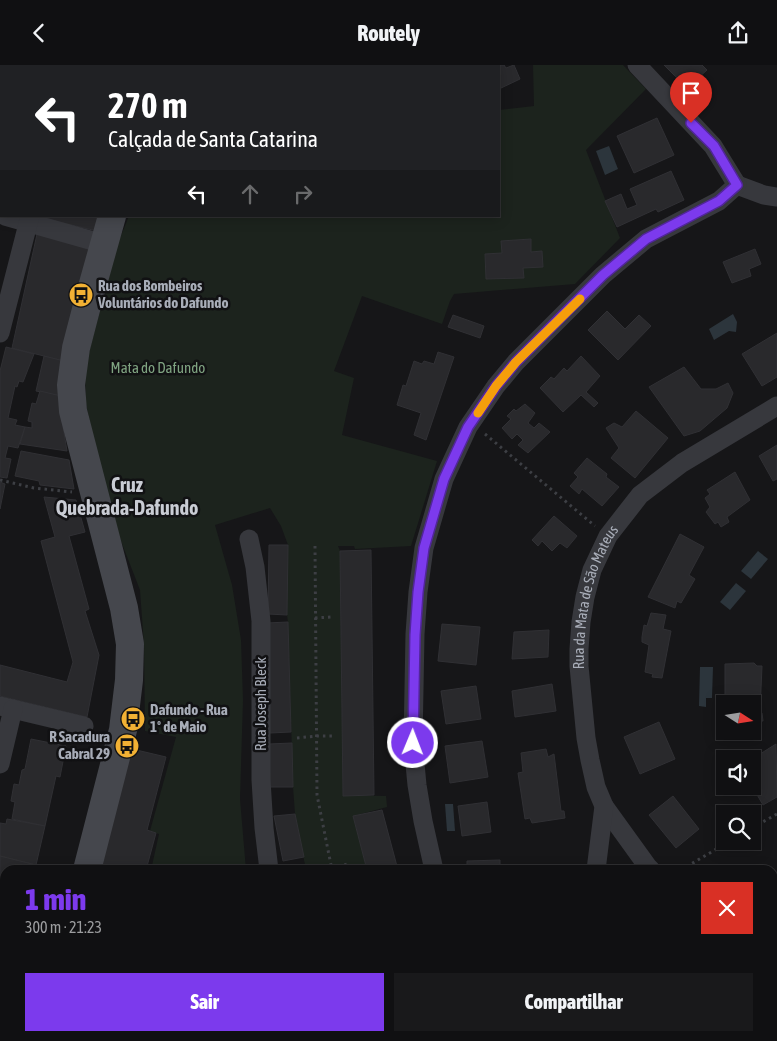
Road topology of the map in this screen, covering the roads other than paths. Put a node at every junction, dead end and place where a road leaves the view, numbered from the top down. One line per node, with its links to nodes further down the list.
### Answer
1 (637, 65): 2 (street)
2 (737, 185): 3 (street); 17 (street)
3 (777, 197)
4 (13, 217): 6 (street)
5 (112, 217): 7 (street)
6 (29, 219): 7 (street); 8 (street)
7 (104, 244): 15 (street)
8 (0, 333)
9 (777, 406): 14 (street, Rua da Mata de São Mateus)
10 (249, 539): 16 (street, Rua Joseph Bleck)
11 (6, 707): 12 (street); 13 (street)
12 (84, 726)
13 (0, 764)
14 (604, 806): 18 (street, Rua da Mata de São Mateus); 19 (street)
15 (89, 865)
16 (268, 865)
17 (433, 865)
18 (597, 865)
19 (644, 865)

